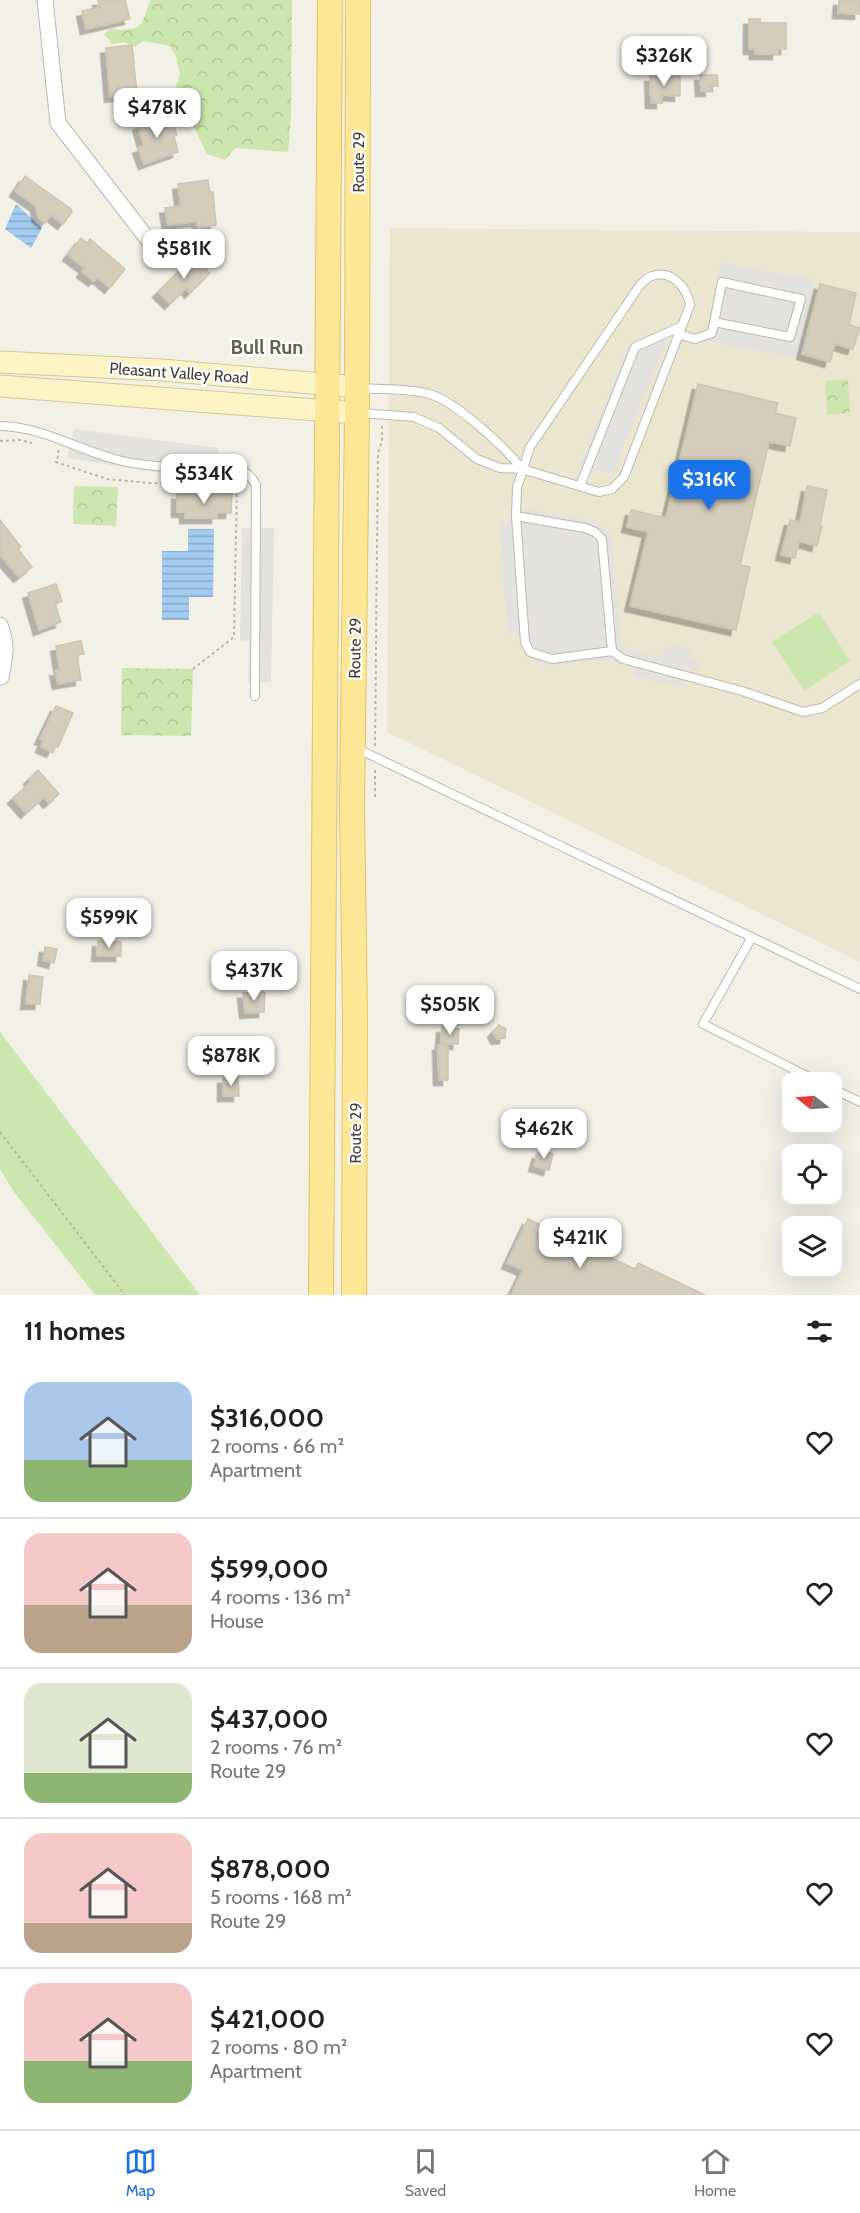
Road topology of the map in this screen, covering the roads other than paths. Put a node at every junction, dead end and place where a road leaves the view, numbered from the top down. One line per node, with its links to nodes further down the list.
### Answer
1 (45, 0): 4 (street)
2 (330, 0): 8 (main road, Route 29)
3 (358, 0): 10 (main road, Route 29)
4 (153, 246)
5 (714, 322): 5 (lane); 6 (lane)
6 (680, 330): 14 (lane); 15 (lane); 15 (lane)
7 (0, 362): 8 (main road, Pleasant Valley Road)
8 (328, 384): 10 (main road, Pleasant Valley Road); 11 (main road, Route 29)
9 (0, 386): 11 (main road, Pleasant Valley Road)
10 (357, 387): 12 (main road, Route 29); 14 (lane)
11 (328, 410): 12 (main road, Pleasant Valley Road); 28 (main road, Route 29)
12 (357, 413): 14 (lane); 22 (main road, Route 29)
13 (0, 426): 21 (lane)
14 (522, 469): 15 (lane); 16 (lane)
15 (580, 486)
16 (516, 516): 18 (lane); 18 (lane)
17 (0, 625): 19 (street)
18 (612, 651): 20 (lane)
19 (1, 677)
20 (860, 684)
21 (255, 696)
22 (354, 747): 23 (lane); 29 (main road, Route 29)
23 (752, 937): 24 (lane); 25 (lane)
24 (860, 989)
25 (799, 1072)
26 (842, 1093): 27 (lane)
27 (860, 1102)
28 (321, 1295)
29 (354, 1295)

